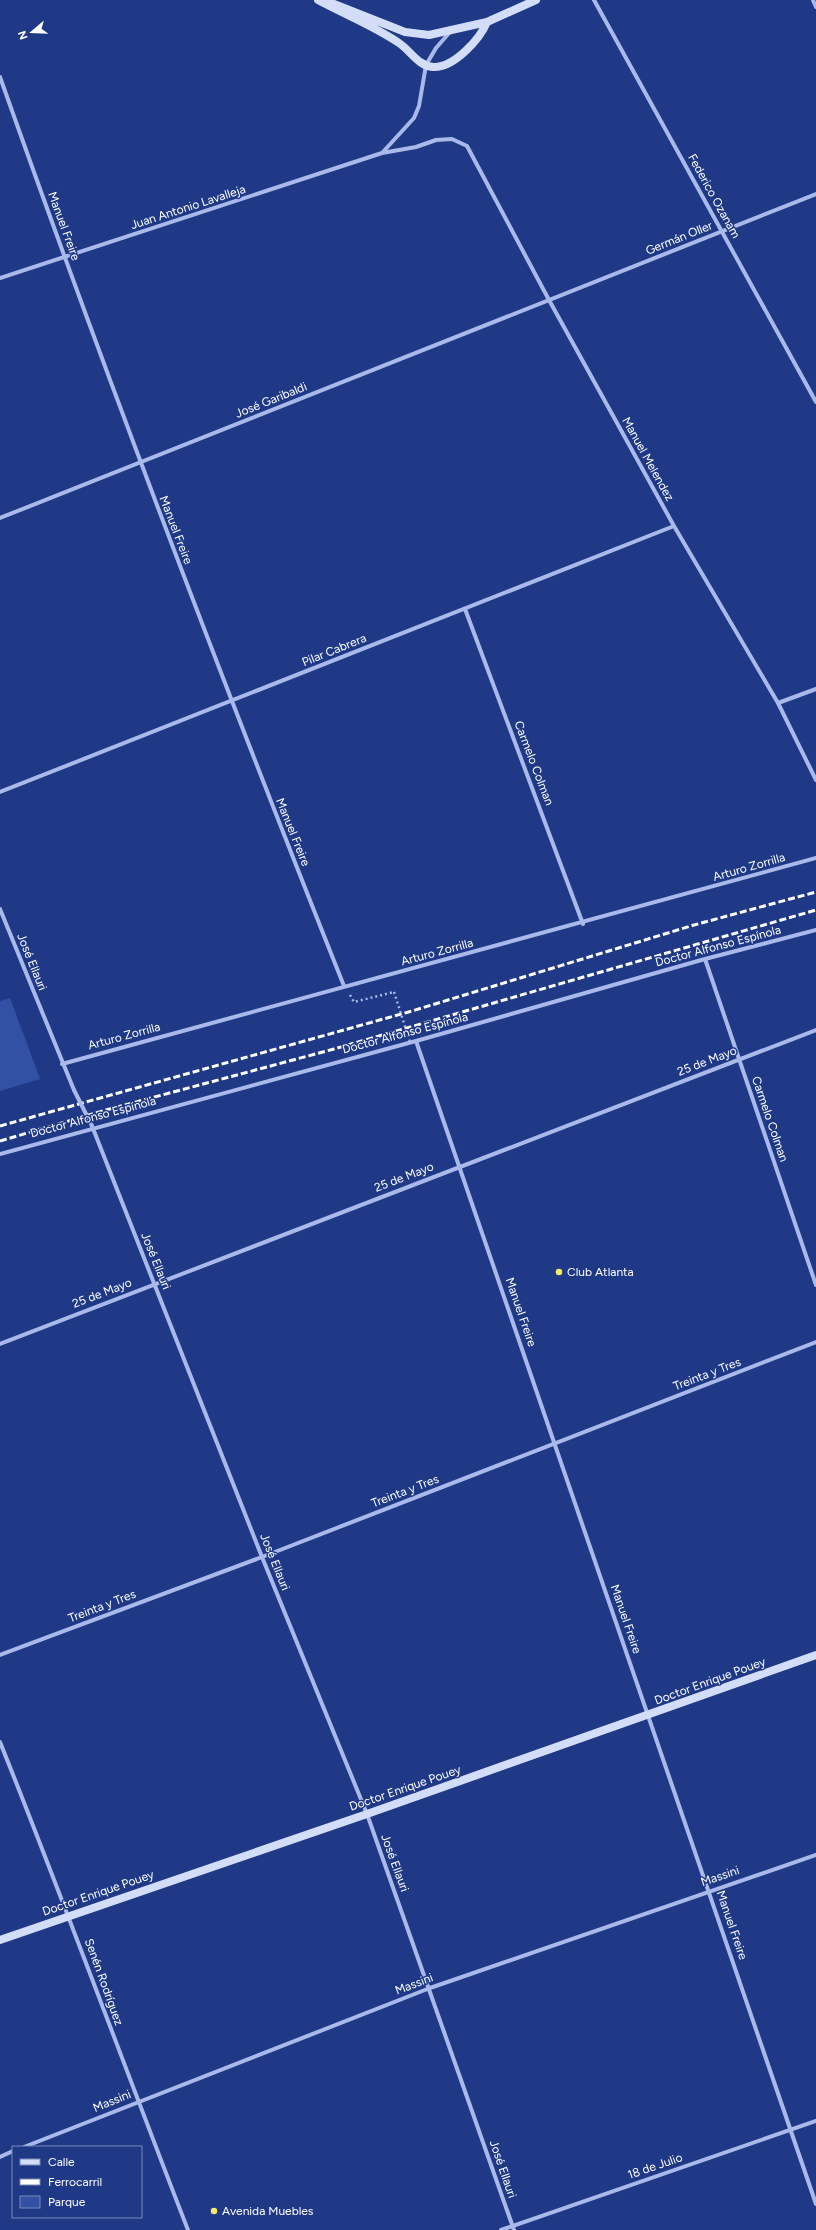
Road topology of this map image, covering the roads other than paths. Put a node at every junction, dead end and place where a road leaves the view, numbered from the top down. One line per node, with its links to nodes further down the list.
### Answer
1 (318, 0): 9 (street)
2 (324, 0): 8 (street)
3 (536, 0): 7 (street)
4 (594, 0): 14 (street, Federico Ozanam)
5 (813, 0): 6 (street)
6 (816, 7)
7 (487, 22): 8 (street); 9 (street)
8 (450, 31): 9 (street)
9 (426, 65): 12 (street)
10 (0, 77): 15 (street, Manuel Freire)
11 (467, 146): 12 (street, Juan Antonio Lavalleja); 17 (street, Manuel Melendez)
12 (382, 154): 15 (street, Juan Antonio Lavalleja)
13 (816, 194): 14 (street, Germán Oller)
14 (722, 232): 17 (street, Germán Oller); 18 (street, Federico Ozanam)
15 (64, 258): 16 (street, Juan Antonio Lavalleja); 19 (street, Manuel Freire)
16 (0, 278)
17 (549, 300): 19 (street, José Garibaldi); 21 (street, Manuel Melendez)
18 (816, 402)
19 (140, 463): 20 (street, José Garibaldi); 24 (street, Manuel Freire)
20 (0, 518)
21 (674, 526): 22 (street, Pilar Cabrera); 25 (street, Manuel Melendez)
22 (465, 609): 24 (street, Pilar Cabrera); 30 (street, Carmelo Colman)
23 (816, 689): 25 (street)
24 (231, 702): 27 (street, Pilar Cabrera); 33 (street, Manuel Freire)
25 (778, 703): 26 (street, Manuel Melendez)
26 (816, 780)
27 (0, 792)
28 (816, 858): 30 (street, Arturo Zorrilla)
29 (0, 909): 37 (street, José Ellauri)
30 (583, 924): 33 (street, Arturo Zorrilla)
31 (816, 930): 32 (street, Doctor Alfonso Espínola)
32 (705, 959): 35 (street, Doctor Alfonso Espínola); 36 (street, Carmelo Colman)
33 (344, 986): 37 (street, Arturo Zorrilla)
34 (816, 1030): 36 (street, 25 de Mayo)
35 (416, 1040): 38 (street, Doctor Alfonso Espínola); 40 (street, Manuel Freire)
36 (740, 1059): 40 (street, 25 de Mayo); 42 (street, Carmelo Colman)
37 (62, 1064): 38 (street, José Ellauri, bridge)
38 (92, 1127): 39 (street, Doctor Alfonso Espínola); 41 (street, José Ellauri)
39 (0, 1154)
40 (459, 1167): 41 (street, 25 de Mayo); 45 (street, Manuel Freire)
41 (154, 1283): 44 (street, 25 de Mayo); 46 (street, José Ellauri)
42 (816, 1285)
43 (816, 1342): 45 (street, Treinta y Tres)
44 (0, 1344)
45 (556, 1443): 46 (street, Treinta y Tres); 49 (street, Manuel Freire)
46 (262, 1557): 47 (street, Treinta y Tres); 51 (street, José Ellauri)
47 (0, 1655)
48 (816, 1655): 49 (street, Doctor Enrique Pouey)
49 (648, 1716): 51 (street, Doctor Enrique Pouey); 53 (street, Manuel Freire)
50 (0, 1742): 54 (street, Senén Rodríguez)
51 (367, 1814): 54 (street, Doctor Enrique Pouey); 56 (street, José Ellauri)
52 (816, 1855): 53 (street, Massini)
53 (709, 1890): 56 (street, Massini); 59 (street, Manuel Freire)
54 (69, 1916): 55 (street, Doctor Enrique Pouey); 57 (street, Senén Rodríguez)
55 (0, 1940)
56 (430, 1988): 57 (street, Massini); 64 (street, José Ellauri)
57 (138, 2101): 60 (street, Massini); 65 (street, Senén Rodríguez)
58 (816, 2121): 59 (street, 18 de Julio)
59 (790, 2130): 63 (street, Manuel Freire); 64 (street, 18 de Julio)
60 (26, 2146)
61 (12, 2151): 62 (street)
62 (0, 2157)
63 (816, 2204)
64 (513, 2228): 66 (street, 18 de Julio)
65 (188, 2230)
66 (501, 2230)

